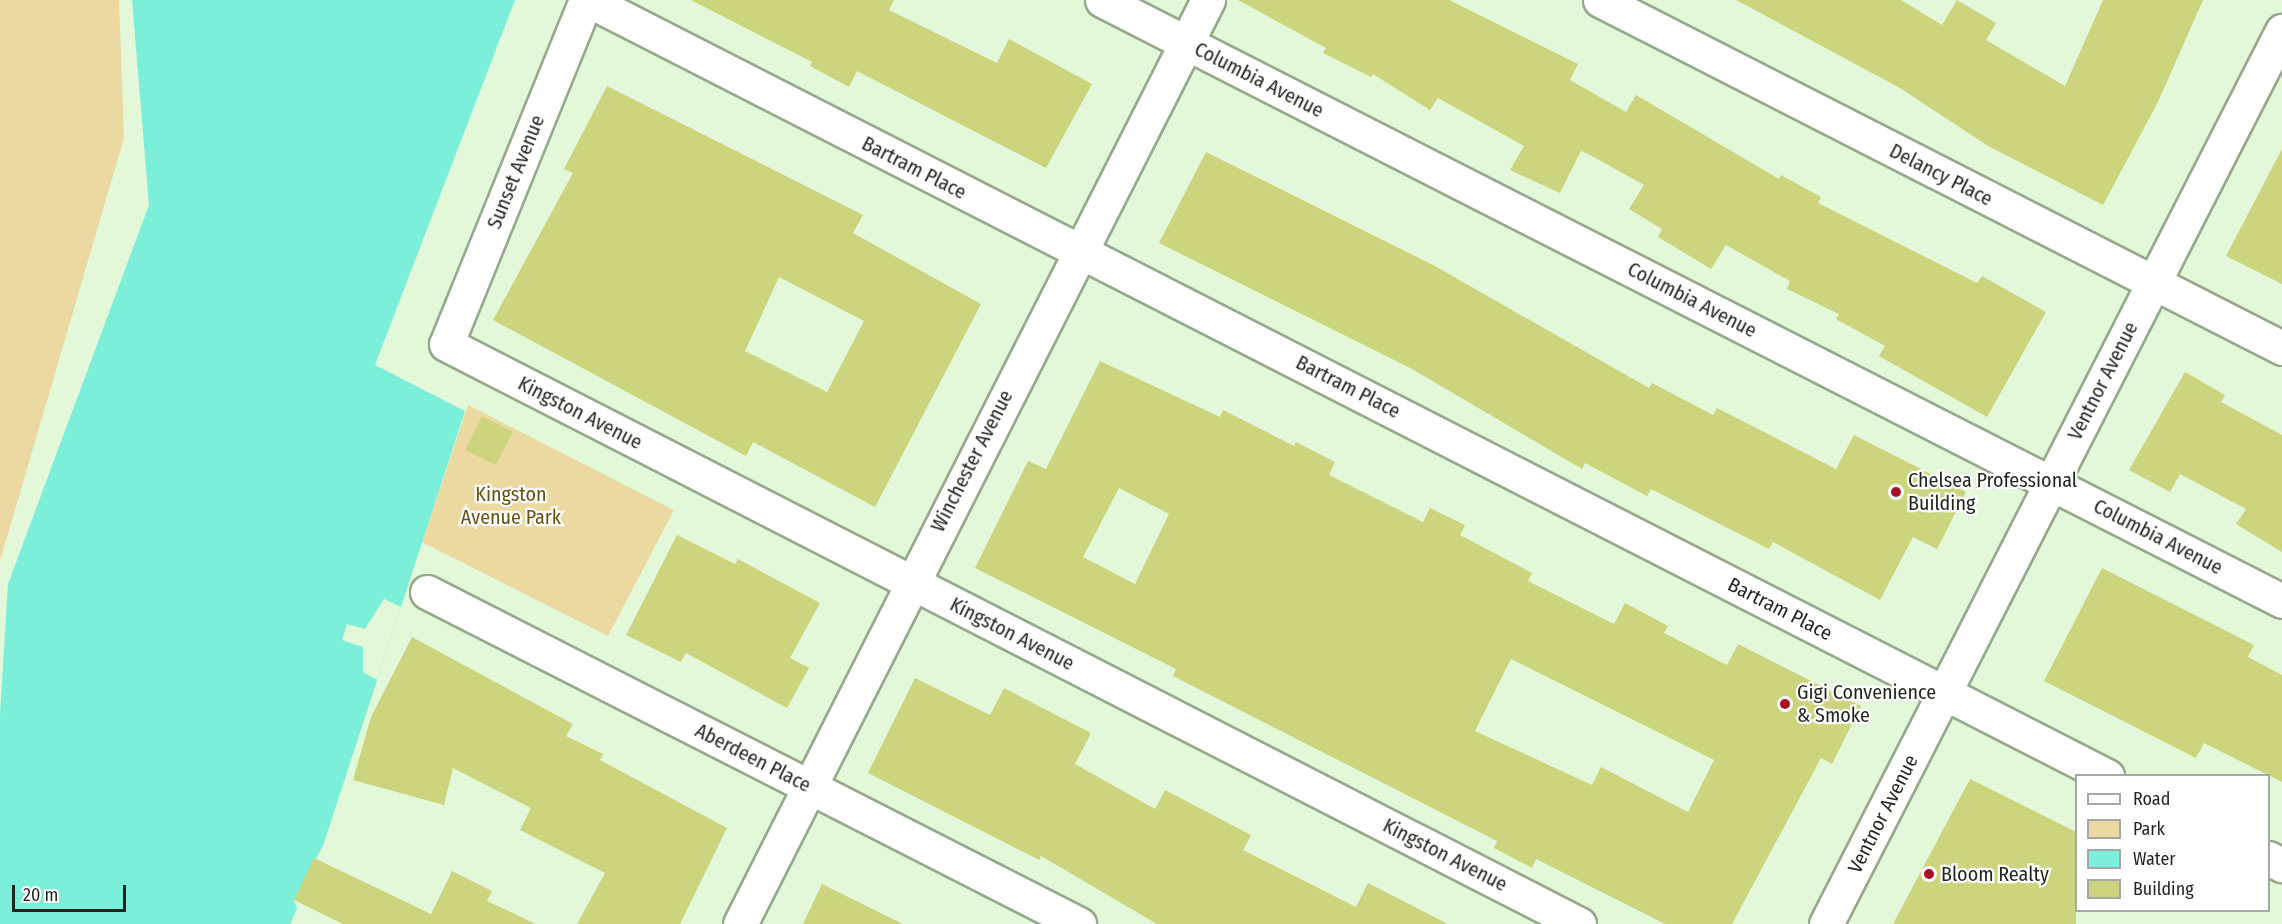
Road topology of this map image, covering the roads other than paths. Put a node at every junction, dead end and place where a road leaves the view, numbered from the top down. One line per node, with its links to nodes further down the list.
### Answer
1 (587, 0): 7 (street, Bartram Place); 9 (street, Sunset Avenue)
2 (1102, 0): 6 (street, Columbia Avenue)
3 (1208, 0): 6 (street, Winchester Avenue)
4 (1600, 0): 8 (street, Delancy Place)
5 (2282, 31): 8 (street, Ventnor Avenue)
6 (1186, 43): 7 (street, Winchester Avenue); 11 (street, Columbia Avenue)
7 (1079, 252): 12 (street, Winchester Avenue); 15 (street, Bartram Place)
8 (2152, 283): 10 (street, Delancy Place); 11 (street, Ventnor Avenue)
9 (446, 344): 12 (street, Kingston Avenue)
10 (2282, 348)
11 (2052, 482): 14 (street, Columbia Avenue); 15 (street, Ventnor Avenue)
12 (910, 583): 17 (street, Winchester Avenue); 20 (street, Kingston Avenue)
13 (427, 592): 17 (street, Aberdeen Place)
14 (2282, 601)
15 (1945, 693): 16 (street, Bartram Place); 21 (street, Ventnor Avenue)
16 (2103, 774)
17 (809, 787): 18 (street, Winchester Avenue); 19 (street, Aberdeen Place)
18 (740, 924)
19 (1079, 924)
20 (1579, 924)
21 (1826, 924)

